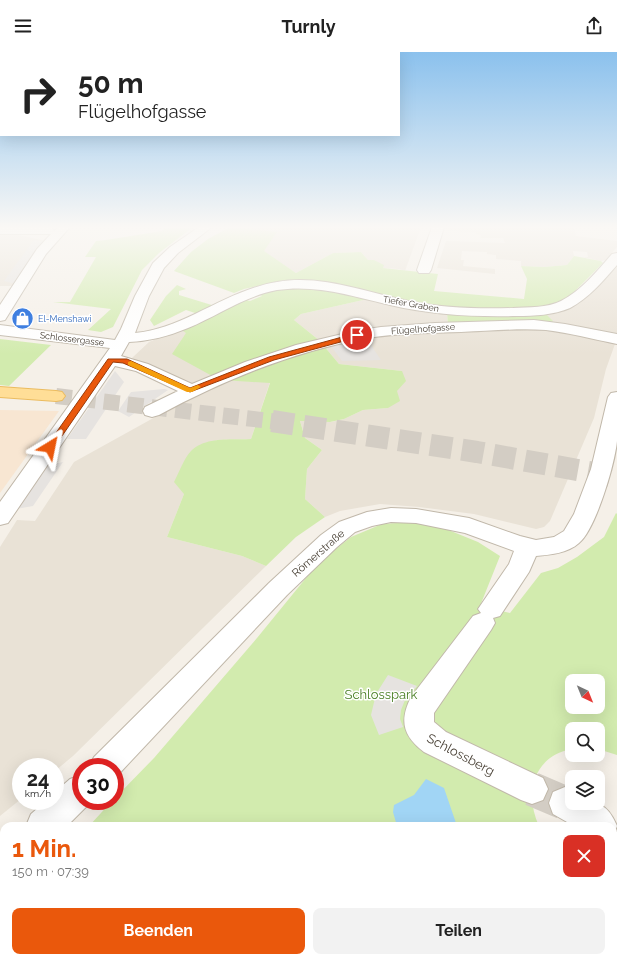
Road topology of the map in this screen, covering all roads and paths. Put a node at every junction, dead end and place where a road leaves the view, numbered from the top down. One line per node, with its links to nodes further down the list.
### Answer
1 (31, 269): 4 (street)
2 (156, 269): 7 (street)
3 (606, 269): 7 (street, Tiefer Graben)
4 (0, 317)
5 (0, 330): 7 (street, Schlossergasse)
6 (617, 339): 8 (street, Flügelhofgasse)
7 (118, 348): 8 (street); 13 (street)
8 (190, 390): 12 (street, Flügelhofgasse)
9 (0, 392): 10 (main road)
10 (56, 396)
11 (617, 397): 14 (street, Römerstraße)
12 (152, 411)
13 (0, 518)
14 (528, 546): 15 (street, Römerstraße); 16 (street, Schlossberg)
15 (115, 758)
16 (532, 789)
17 (72, 799): 19 (street)
18 (578, 810): 20 (street)
19 (47, 822)
20 (596, 822)

